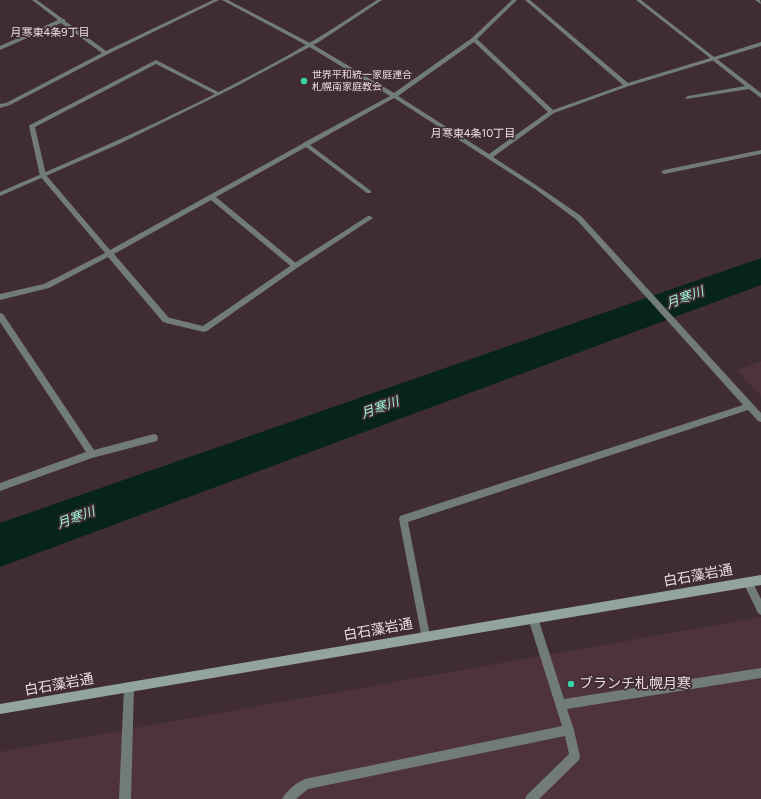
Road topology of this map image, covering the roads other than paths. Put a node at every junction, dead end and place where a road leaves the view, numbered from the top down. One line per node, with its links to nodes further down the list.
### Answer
1 (34, 0): 10 (street)
2 (217, 0): 15 (street)
3 (224, 0): 13 (street)
4 (380, 0): 13 (street)
5 (515, 0): 11 (street)
6 (527, 0): 17 (street)
7 (638, 0): 16 (street)
8 (757, 0): 9 (street)
9 (761, 3)
10 (63, 20): 14 (street); 15 (street)
11 (474, 40): 20 (street); 24 (street)
12 (761, 44): 16 (street)
13 (310, 45): 19 (street); 20 (street)
14 (0, 48)
15 (106, 53): 23 (street)
16 (713, 58): 17 (street); 18 (street)
17 (627, 85): 24 (street)
18 (750, 87): 21 (street); 22 (street)
19 (219, 94): 29 (street); 29 (street)
20 (394, 96): 25 (street); 27 (street)
21 (761, 96)
22 (688, 98)
23 (0, 106)
24 (552, 112): 27 (street)
25 (304, 144): 30 (street); 32 (street)
26 (761, 152): 28 (street)
27 (489, 157): 38 (street)
28 (664, 172)
29 (43, 176): 31 (street); 34 (street)
30 (369, 192)
31 (0, 194)
32 (211, 196): 34 (street); 35 (street)
33 (370, 218): 35 (street)
34 (110, 253): 35 (street); 36 (street)
35 (295, 266)
36 (0, 297)
37 (0, 316): 41 (street)
38 (749, 406): 39 (street); 47 (street)
39 (761, 419)
40 (154, 438): 41 (street)
41 (92, 454): 42 (street)
42 (0, 487)
43 (761, 580): 44 (main road, 白石藻岩通)
44 (748, 582): 45 (street); 46 (main road, 白石藻岩通)
45 (761, 610)
46 (533, 618): 47 (main road, 白石藻岩通); 50 (street)
47 (425, 636): 49 (main road, 白石藻岩通)
48 (761, 673): 50 (street)
49 (129, 687): 51 (main road, 白石藻岩通); 53 (street)
50 (561, 705): 52 (street)
51 (0, 709)
52 (569, 730): 54 (street); 55 (street)
53 (125, 799)
54 (288, 799)
55 (531, 799)

